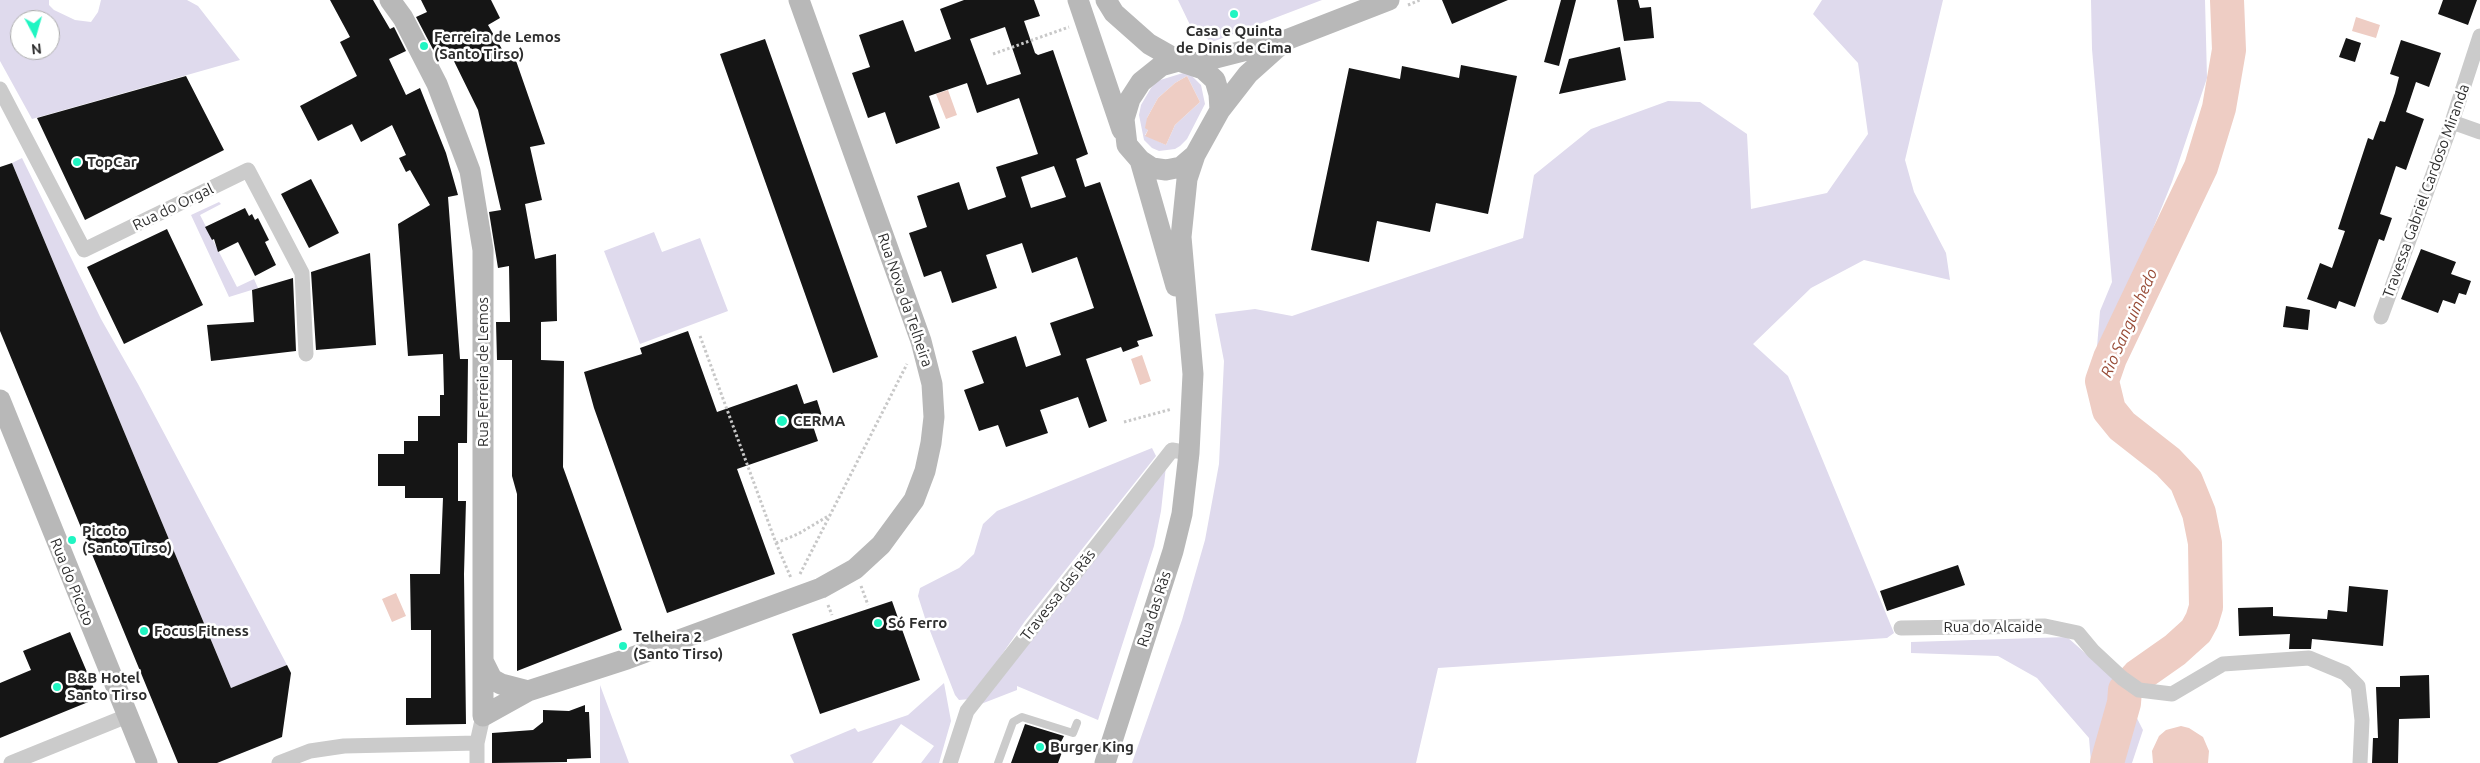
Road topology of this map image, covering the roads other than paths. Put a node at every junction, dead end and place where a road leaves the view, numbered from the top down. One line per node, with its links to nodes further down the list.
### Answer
1 (390, 0): 21 (street, Rua Ferreira de Lemos)
2 (799, 0): 22 (street, Rua Nova da Telheira)
3 (1078, 0): 13 (street)
4 (1106, 0): 8 (street)
5 (1395, 4): 7 (street)
6 (2480, 36): 11 (street, Travessa Gabriel Cardoso Miranda)
7 (1286, 40): 8 (street); 10 (street)
8 (1185, 62): 10 (street); 13 (street)
9 (0, 89): 17 (street, Rua do Orgal)
10 (1220, 110): 14 (street)
11 (2452, 122): 12 (street); 15 (street, Travessa Gabriel Cardoso Miranda)
12 (2480, 132)
13 (1134, 152): 14 (street); 16 (street)
14 (1195, 155): 16 (street)
15 (2381, 317)
16 (1188, 325): 19 (street, Rua das Rãs)
17 (306, 354)
18 (0, 400): 23 (street, Rua do Picoto)
19 (1189, 453): 31 (street, Travessa das Rãs); 33 (street, Rua das Rãs)
20 (1901, 628): 34 (street, Rua do Alcaide)
21 (483, 661): 22 (street); 24 (street, Rua Ferreira de Lemos)
22 (528, 691): 24 (street, Rua Nova da Telheira)
23 (127, 716): 27 (street); 28 (street, Rua do Picoto)
24 (483, 716): 26 (street, Rua Ferreira de Lemos)
25 (1076, 723): 32 (lane)
26 (476, 743): 29 (street); 30 (street, Rua Ferreira de Lemos)
27 (11, 763)
28 (147, 763)
29 (279, 763)
30 (477, 763)
31 (950, 763)
32 (998, 763)
33 (1105, 763)
34 (2360, 763)

